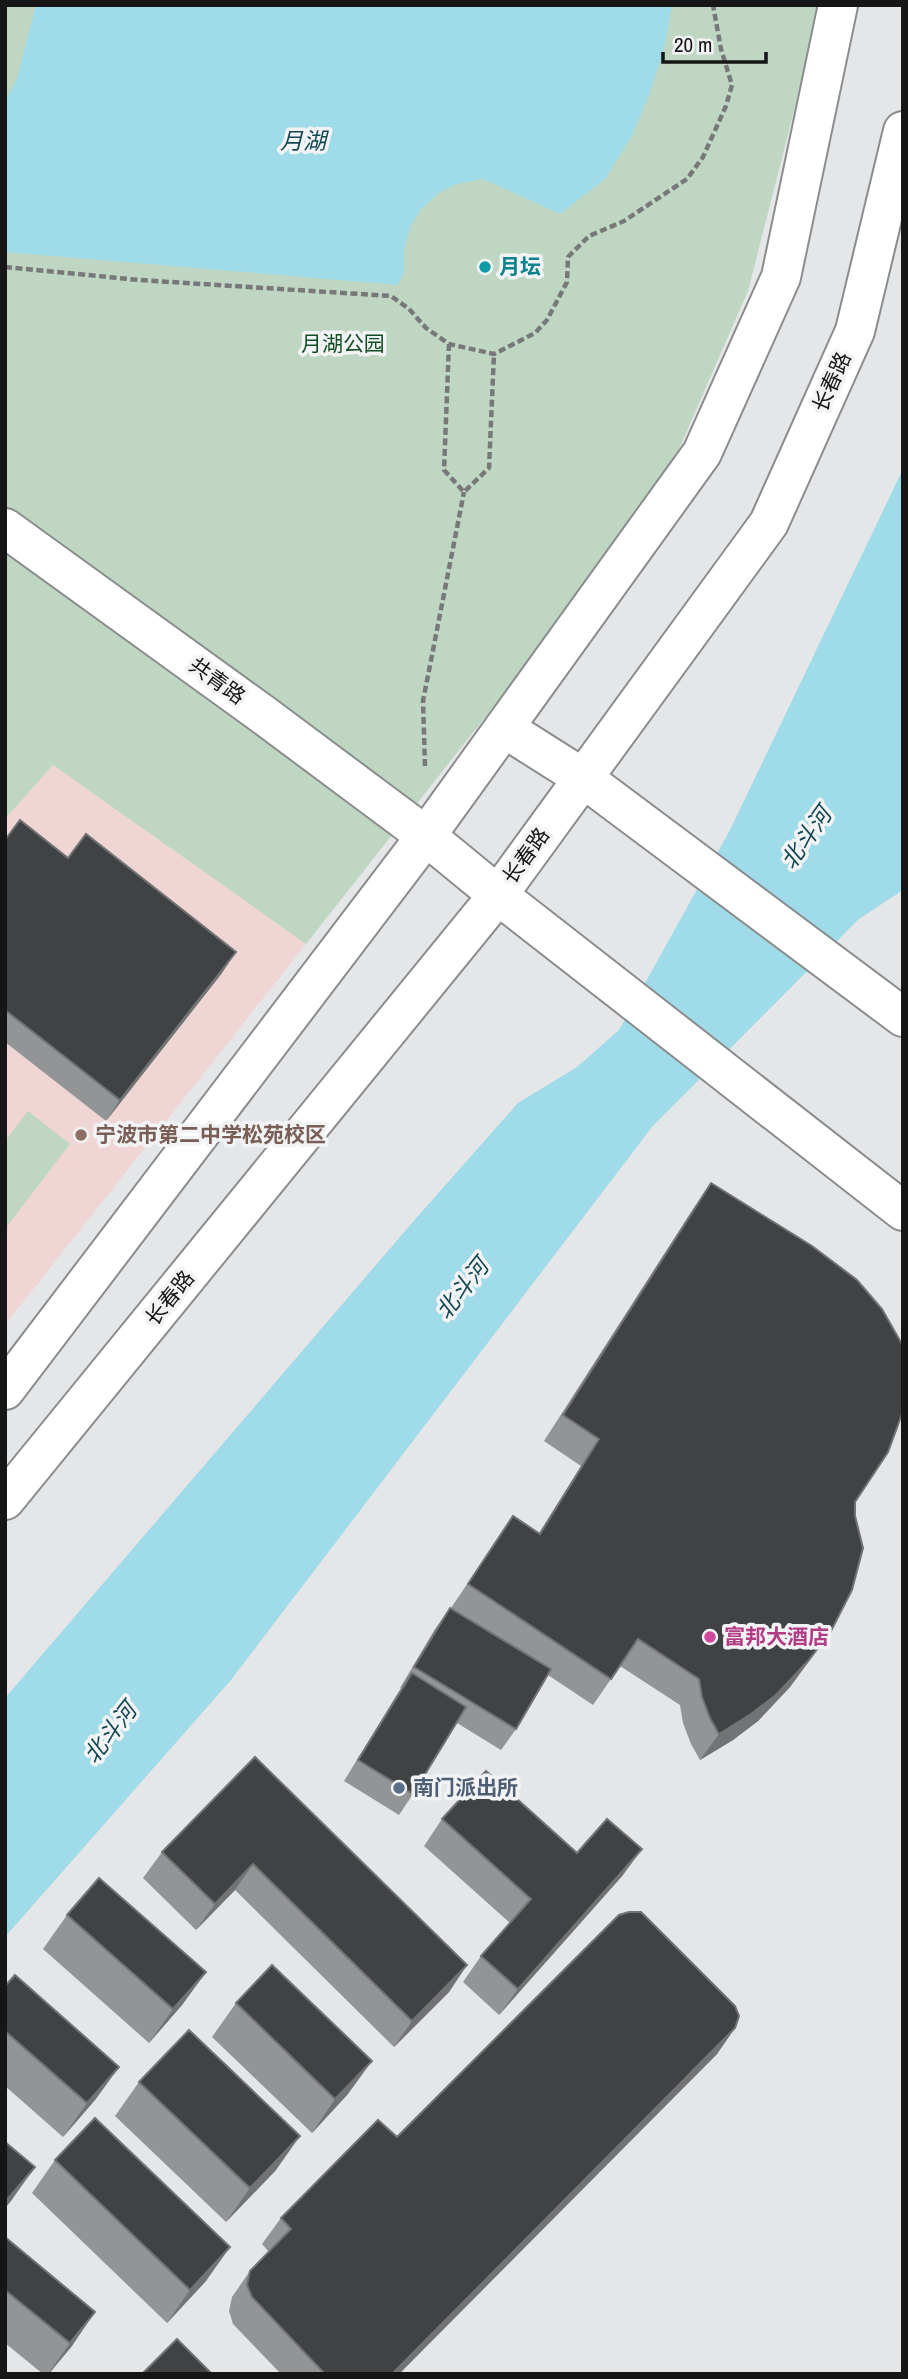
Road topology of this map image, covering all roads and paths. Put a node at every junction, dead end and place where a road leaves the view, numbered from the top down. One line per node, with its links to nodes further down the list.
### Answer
1 (713, 5): 6 (path)
2 (838, 5): 9 (main road)
3 (903, 131): 11 (main road, 长春路)
4 (5, 267): 5 (path)
5 (449, 344): 6 (path); 7 (path)
6 (494, 354): 7 (path)
7 (464, 492): 10 (path)
8 (5, 528): 12 (main road, 共青路)
9 (505, 728): 11 (main road); 12 (main road)
10 (425, 766)
11 (583, 778): 13 (main road, 长春路); 14 (main road)
12 (426, 836): 13 (main road, 共青路); 16 (main road)
13 (498, 895): 15 (main road, 共青路); 17 (main road, 长春路)
14 (903, 1017)
15 (903, 1211)
16 (5, 1390)
17 (5, 1500)

